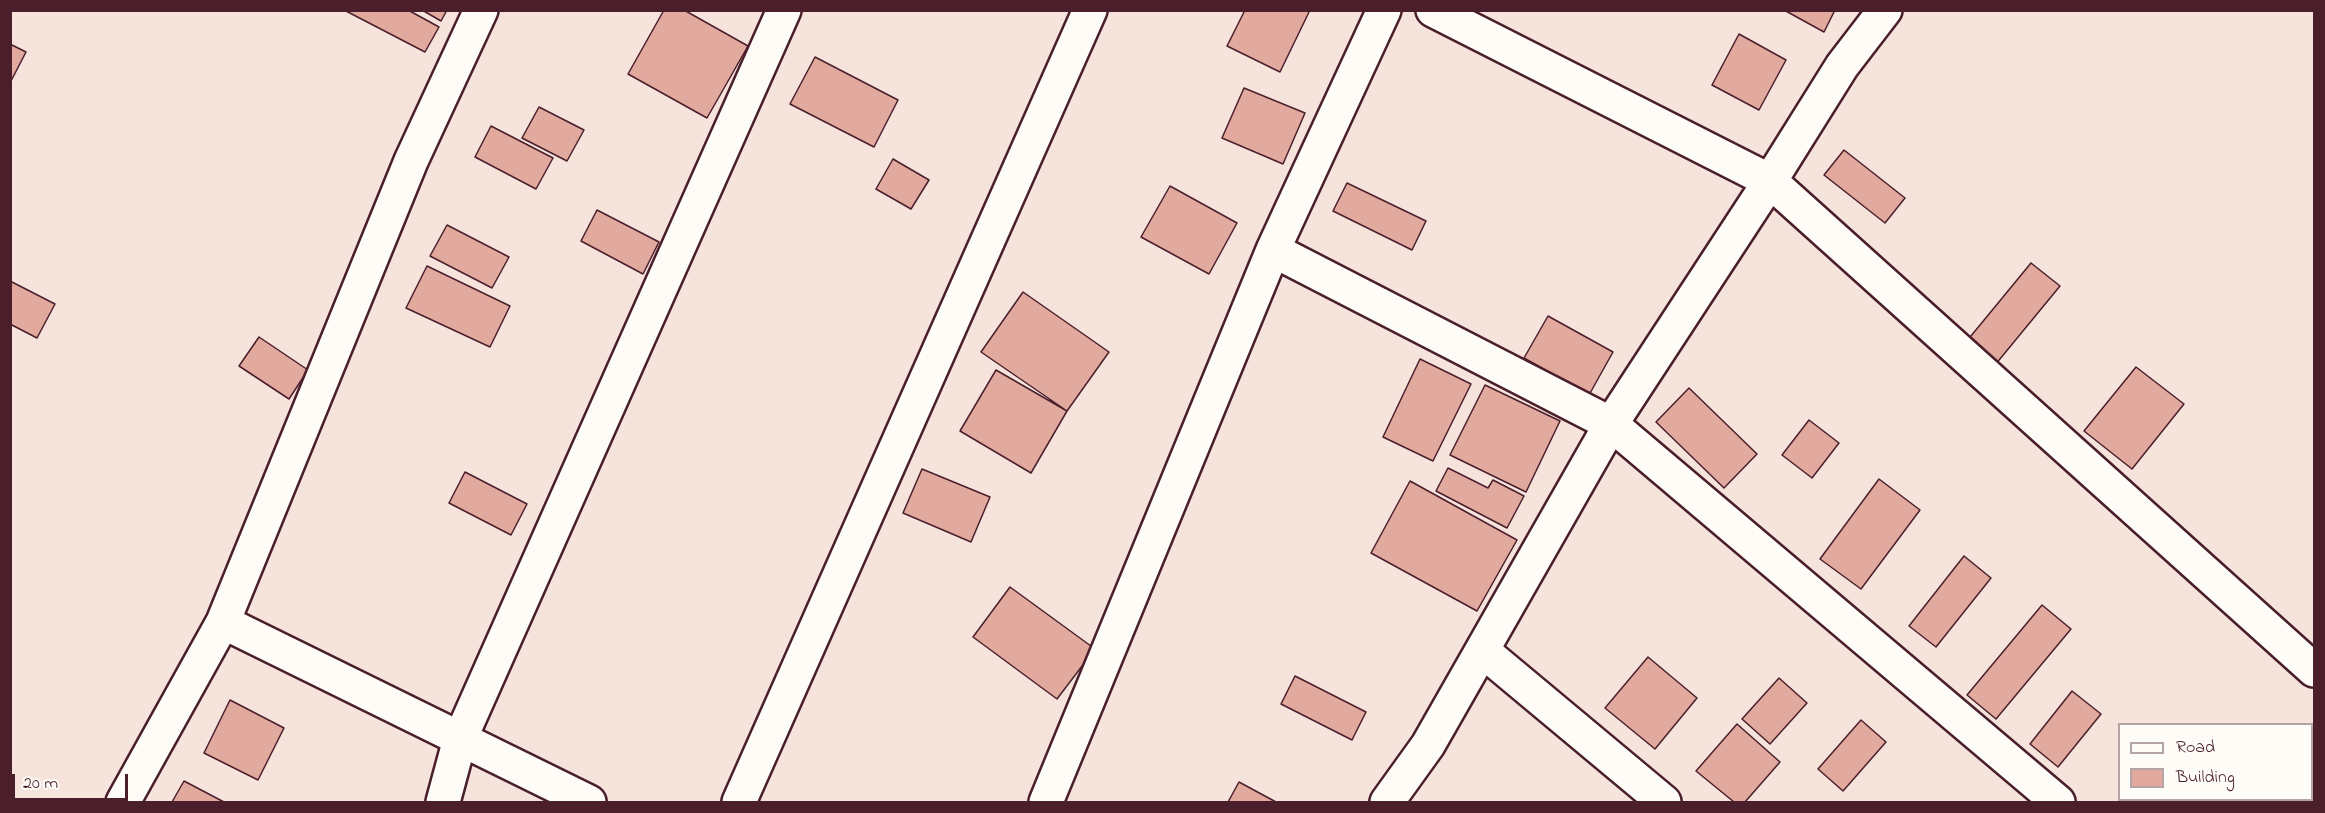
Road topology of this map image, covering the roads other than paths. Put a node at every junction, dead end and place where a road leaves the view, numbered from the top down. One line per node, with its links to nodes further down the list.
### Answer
1 (481, 10): 10 (street)
2 (784, 10): 13 (street)
3 (1090, 10): 17 (street)
4 (1384, 10): 8 (street)
5 (1433, 10): 7 (street)
6 (1885, 10): 7 (street)
7 (1770, 180): 9 (street); 12 (street)
8 (1273, 250): 9 (street); 18 (street)
9 (1611, 424): 11 (street); 21 (street)
10 (224, 622): 13 (street); 14 (street)
11 (1483, 651): 19 (street); 20 (street)
12 (2314, 670)
13 (460, 739): 15 (street); 16 (street)
14 (123, 802)
15 (442, 802)
16 (589, 802)
17 (739, 802)
18 (1046, 802)
19 (1387, 802)
20 (1664, 802)
21 (2058, 802)

